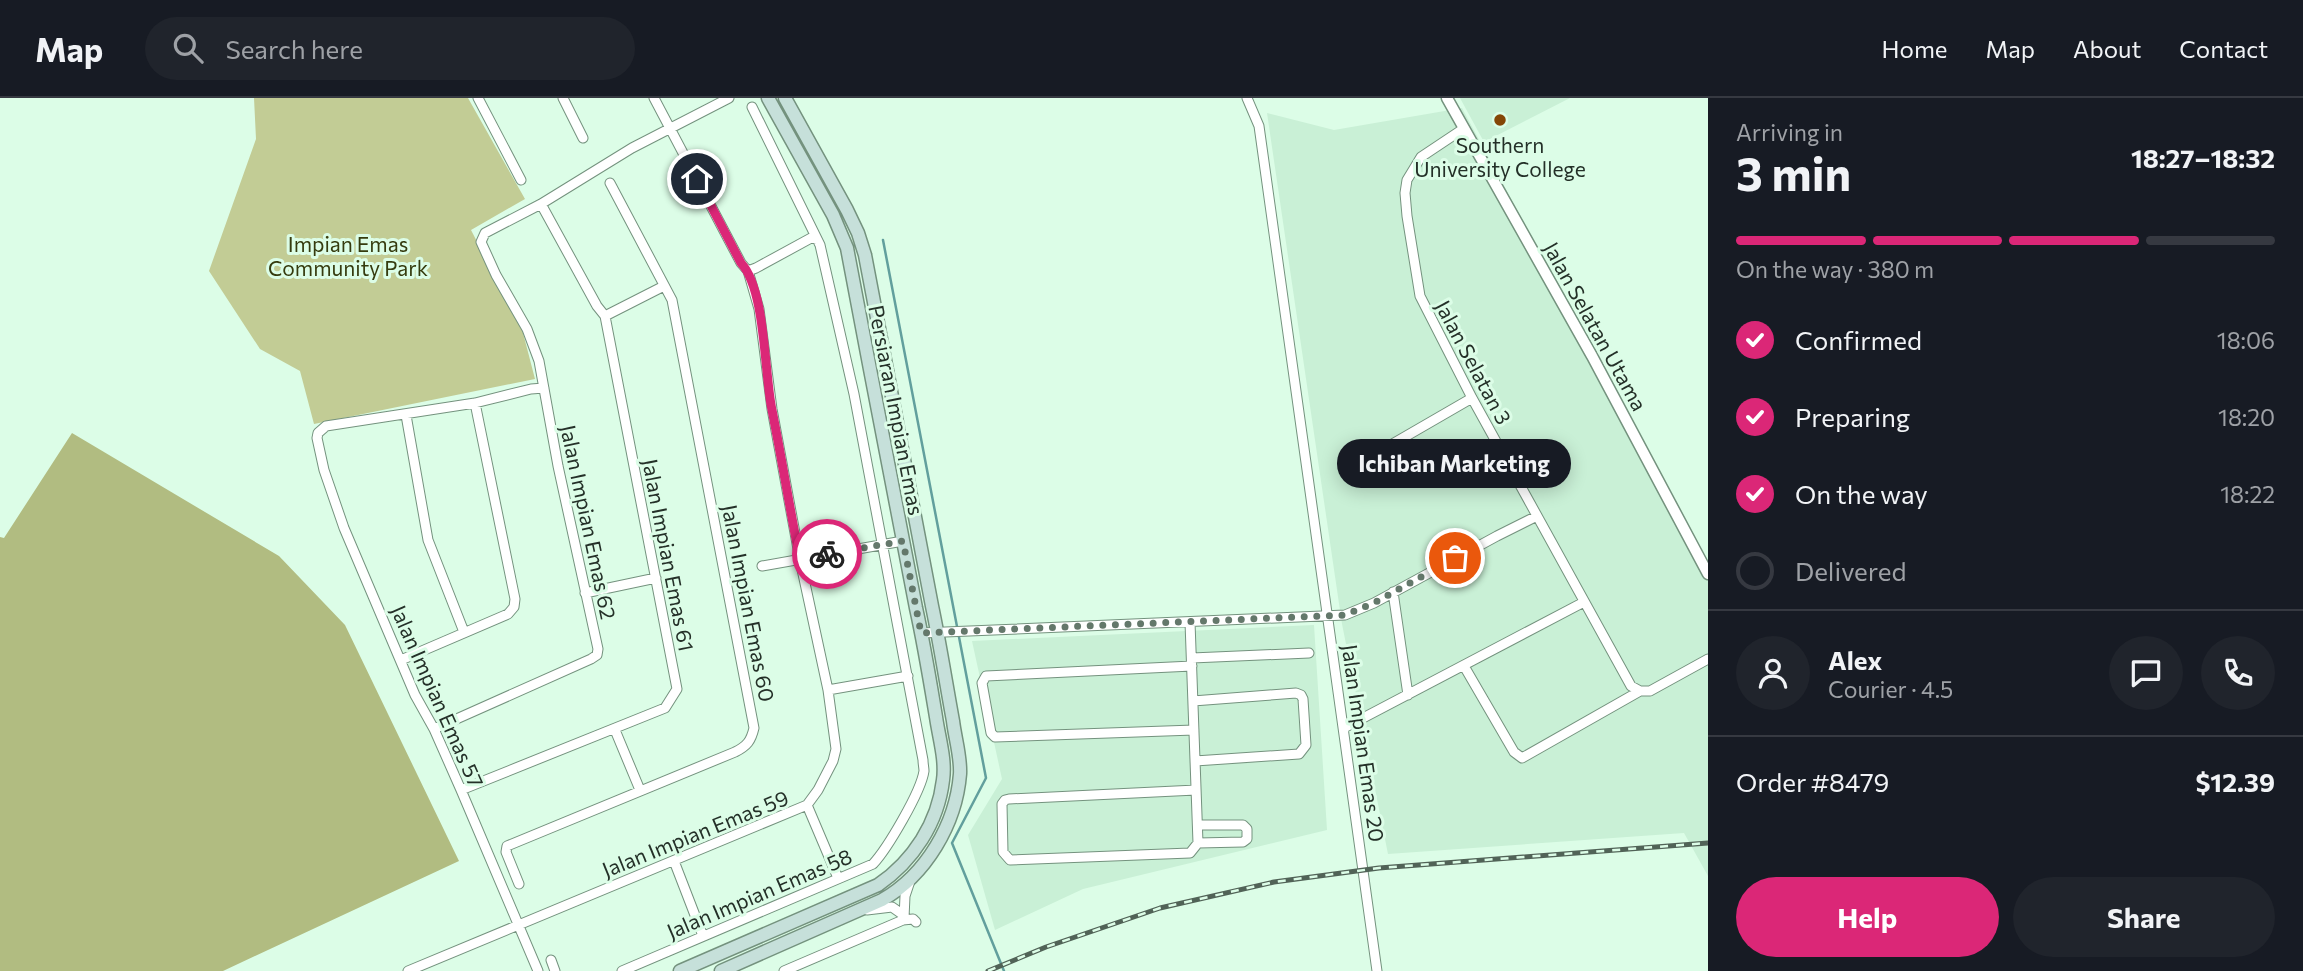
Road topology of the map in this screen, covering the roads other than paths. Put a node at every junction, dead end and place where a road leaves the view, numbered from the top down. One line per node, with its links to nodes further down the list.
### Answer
1 (478, 98): 14 (street)
2 (563, 98): 13 (street)
3 (654, 98): 11 (street, Jalan Impian Emas 59)
4 (729, 98): 11 (street)
5 (768, 98): 10 (main road, Persiaran Impian Emas)
6 (1247, 98): 36 (street, Jalan Impian Emas 20)
7 (1447, 98): 12 (street, Jalan Selatan Utama)
8 (787, 100): 38 (main road, Persiaran Impian Emas)
9 (754, 102): 10 (main road); 17 (street, Jalan Impian Emas 58)
10 (778, 116): 27 (main road, Persiaran Impian Emas)
11 (670, 128): 16 (street); 18 (street, Jalan Impian Emas 59)
12 (1463, 129): 22 (street, Jalan Selatan 3); 31 (street, Jalan Selatan Utama)
13 (583, 138)
14 (522, 180)
15 (610, 183): 19 (street, Jalan Impian Emas 60)
16 (541, 204): 20 (street, Jalan Impian Emas 61); 21 (street, Jalan Impian Emas 62)
17 (817, 239): 18 (street); 28 (street, Jalan Impian Emas 58)
18 (748, 271): 29 (street, Jalan Impian Emas 59)
19 (664, 286): 20 (street); 57 (street, Jalan Impian Emas 60)
20 (605, 316): 32 (street, Jalan Impian Emas 61)
21 (544, 388): 23 (street); 34 (street, Jalan Impian Emas 62)
22 (1472, 398): 25 (street); 26 (street, Jalan Selatan 3)
23 (475, 403): 24 (street); 39 (street)
24 (406, 415): 39 (street); 43 (street, Jalan Impian Emas 57)
25 (1389, 446)
26 (1537, 516): 33 (street); 35 (street, Jalan Selatan 3)
27 (903, 541): 28 (street); 40 (main road, Persiaran Impian Emas)
28 (883, 544): 29 (street); 46 (street, Jalan Impian Emas 58)
29 (800, 560): 30 (street); 47 (street, Jalan Impian Emas 59)
30 (762, 566)
31 (1708, 574)
32 (656, 578): 34 (street); 53 (street, Jalan Impian Emas 61)
33 (1393, 592): 36 (street); 49 (street)
34 (585, 593): 52 (street, Jalan Impian Emas 62)
35 (1584, 602): 45 (street); 48 (street, Jalan Selatan 3)
36 (1329, 616): 37 (street); 51 (street, Jalan Impian Emas 20)
37 (1190, 622): 38 (street); 44 (street)
38 (937, 631): 40 (street); 63 (main road, Persiaran Impian Emas)
39 (464, 632): 43 (street)
40 (921, 633): 76 (main road, Persiaran Impian Emas)
41 (1309, 653): 44 (street)
42 (1708, 659): 48 (street)
43 (401, 660): 52 (street, Jalan Impian Emas 57)
44 (1192, 662): 50 (street); 54 (street)
45 (1464, 666): 48 (street); 49 (street)
46 (908, 676): 47 (street); 64 (street, Jalan Impian Emas 58)
47 (828, 691): 59 (street, Jalan Impian Emas 59)
48 (1640, 691)
49 (1408, 695): 51 (street)
50 (1193, 701): 54 (street); 55 (street)
51 (1344, 728): 79 (street, Jalan Impian Emas 20)
52 (434, 729): 56 (street, Jalan Impian Emas 57)
53 (615, 730): 56 (street, Jalan Impian Emas 61); 57 (street)
54 (1194, 730): 55 (street)
55 (1195, 761): 58 (street)
56 (461, 790): 69 (street, Jalan Impian Emas 57)
57 (640, 790): 65 (street, Jalan Impian Emas 60)
58 (1196, 790): 60 (street); 61 (street)
59 (807, 805): 62 (street, Jalan Impian Emas 59); 64 (street)
60 (1198, 825): 61 (street); 61 (street)
61 (1198, 843)
62 (674, 861): 69 (street, Jalan Impian Emas 59); 70 (street)
63 (912, 877): 66 (main road, Persiaran Impian Emas); 67 (street)
64 (838, 878): 70 (street, Jalan Impian Emas 58)
65 (519, 884)
66 (855, 912): 67 (street); 77 (main road, Persiaran Impian Emas)
67 (903, 920): 68 (street); 78 (street)
68 (916, 922)
69 (518, 924): 72 (street, Jalan Impian Emas 59); 73 (street, Jalan Impian Emas 57)
70 (703, 936): 75 (street, Jalan Impian Emas 58)
71 (551, 960): 74 (street)
72 (408, 971)
73 (538, 971)
74 (555, 971)
75 (622, 971)
76 (680, 971)
77 (720, 971)
78 (784, 971)
79 (1377, 971)

